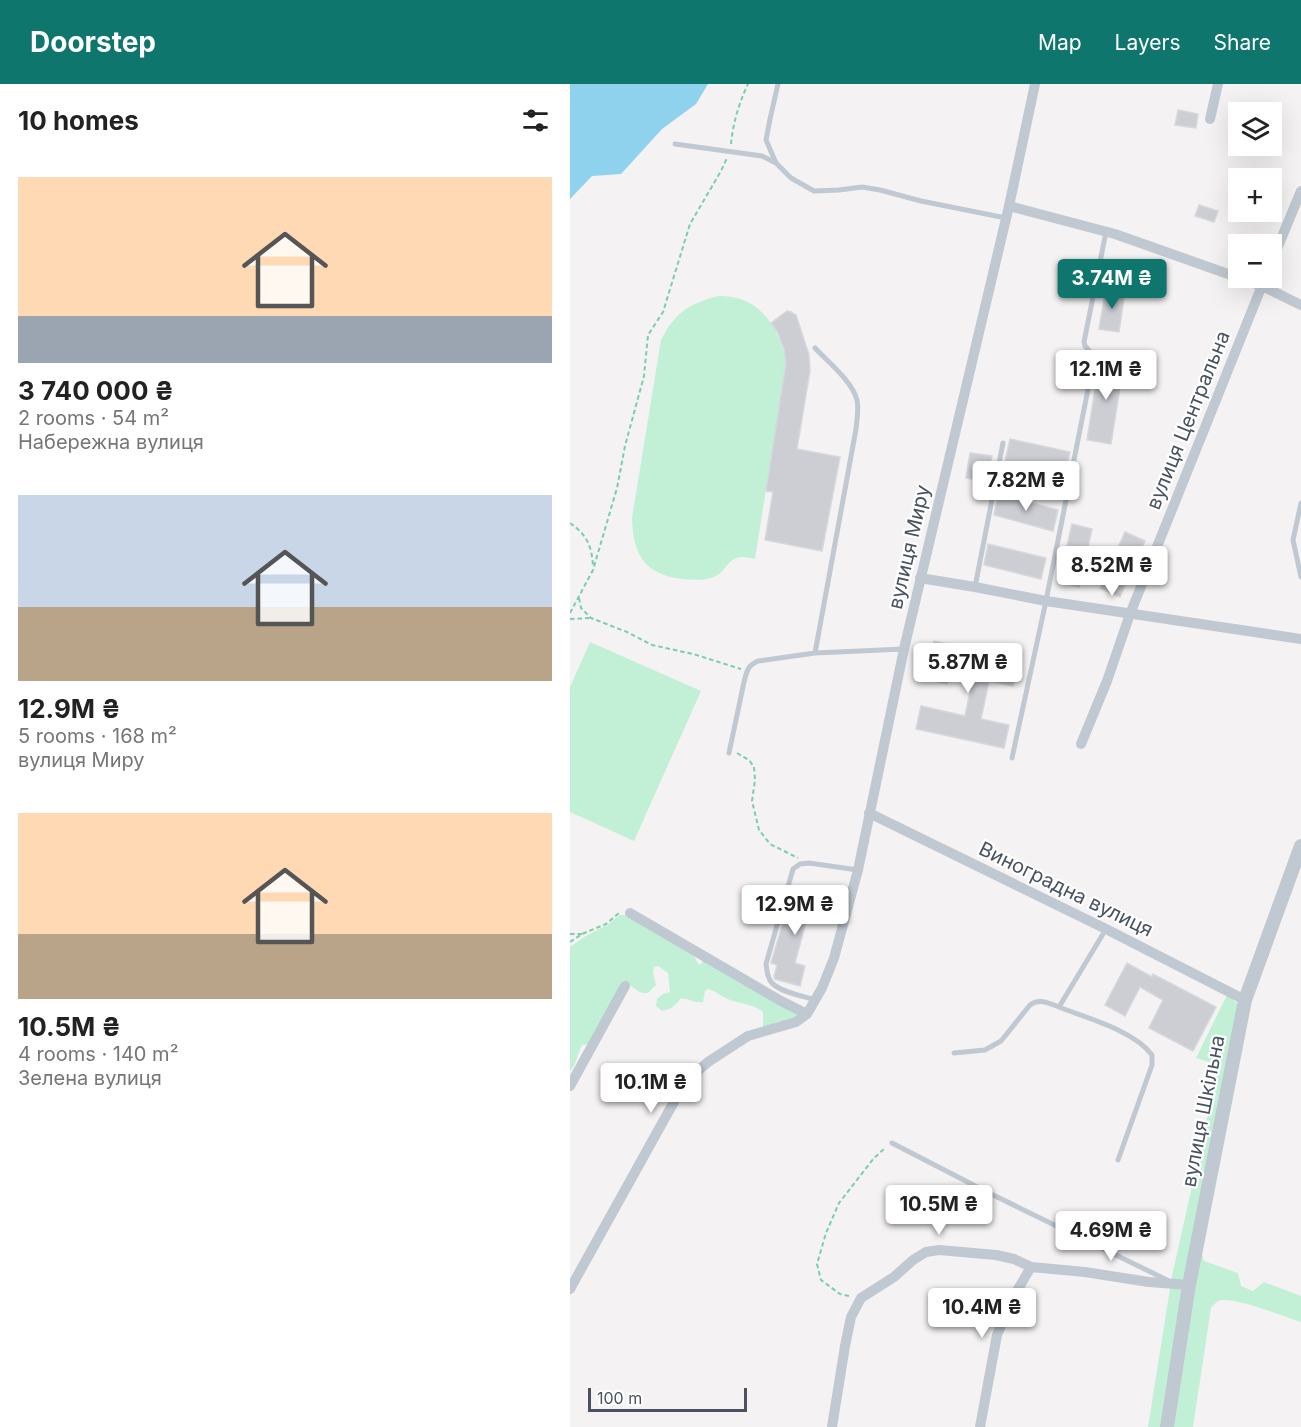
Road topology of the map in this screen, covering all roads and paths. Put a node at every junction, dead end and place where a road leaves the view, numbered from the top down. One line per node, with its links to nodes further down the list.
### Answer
1 (748, 84): 7 (path)
2 (778, 84): 8 (lane)
3 (1035, 84): 10 (street, вулиця Миру)
4 (1218, 84): 5 (street)
5 (1210, 119)
6 (675, 144): 7 (lane)
7 (730, 152): 8 (lane); 22 (path)
8 (776, 163): 11 (lane)
9 (1301, 191): 13 (street)
10 (1009, 206): 11 (street, вулиця Миру); 12 (street)
11 (1006, 218): 24 (street, вулиця Миру)
12 (1106, 232): 14 (street); 27 (lane)
13 (1282, 237)
14 (1228, 271)
15 (1261, 288): 29 (street, вулиця Центральна)
16 (1273, 288): 17 (street)
17 (1301, 305)
18 (815, 348): 34 (lane)
19 (1003, 442): 25 (lane)
20 (1301, 503): 23 (lane)
21 (570, 523): 22 (path)
22 (593, 570): 26 (path)
23 (1301, 577)
24 (920, 578): 25 (street); 33 (street, вулиця Миру)
25 (975, 587): 27 (street)
26 (579, 597): 28 (path); 30 (path)
27 (1046, 602): 29 (street); 39 (lane)
28 (570, 613)
29 (1130, 614): 32 (street); 37 (street, вулиця Центральна)
30 (591, 618): 31 (path); 35 (path)
31 (570, 619)
32 (1301, 639)
33 (904, 649): 34 (lane); 40 (street, вулиця Миру)
34 (815, 653): 35 (lane)
35 (747, 671): 36 (lane)
36 (731, 744): 38 (lane); 42 (path)
37 (1081, 744)
38 (729, 753)
39 (1012, 758)
40 (869, 813): 43 (street, вулиця Миру); 45 (street, Виноградна вулиця)
41 (1301, 846): 51 (street, вулиця Шкільна)
42 (808, 863): 43 (lane); 50 (lane)
43 (858, 870): 50 (street, вулиця Миру)
44 (630, 913): 47 (path); 53 (street)
45 (1106, 928): 51 (street, Виноградна вулиця); 52 (lane)
46 (570, 934): 47 (path)
47 (582, 934): 48 (path)
48 (570, 942)
49 (625, 986): 55 (street)
50 (815, 1000): 53 (street, вулиця Миру)
51 (1245, 1000): 60 (street, вулиця Шкільна)
52 (1059, 1007): 54 (lane); 57 (lane)
53 (807, 1014): 61 (street)
54 (954, 1053)
55 (570, 1086)
56 (892, 1143): 59 (lane); 62 (path)
57 (1118, 1160)
58 (1031, 1268): 59 (street); 62 (street); 64 (street)
59 (1173, 1283): 60 (street)
60 (1189, 1285): 65 (street, вулиця Шкільна)
61 (570, 1289)
62 (861, 1298): 63 (street)
63 (832, 1427)
64 (980, 1427)
65 (1167, 1427)

